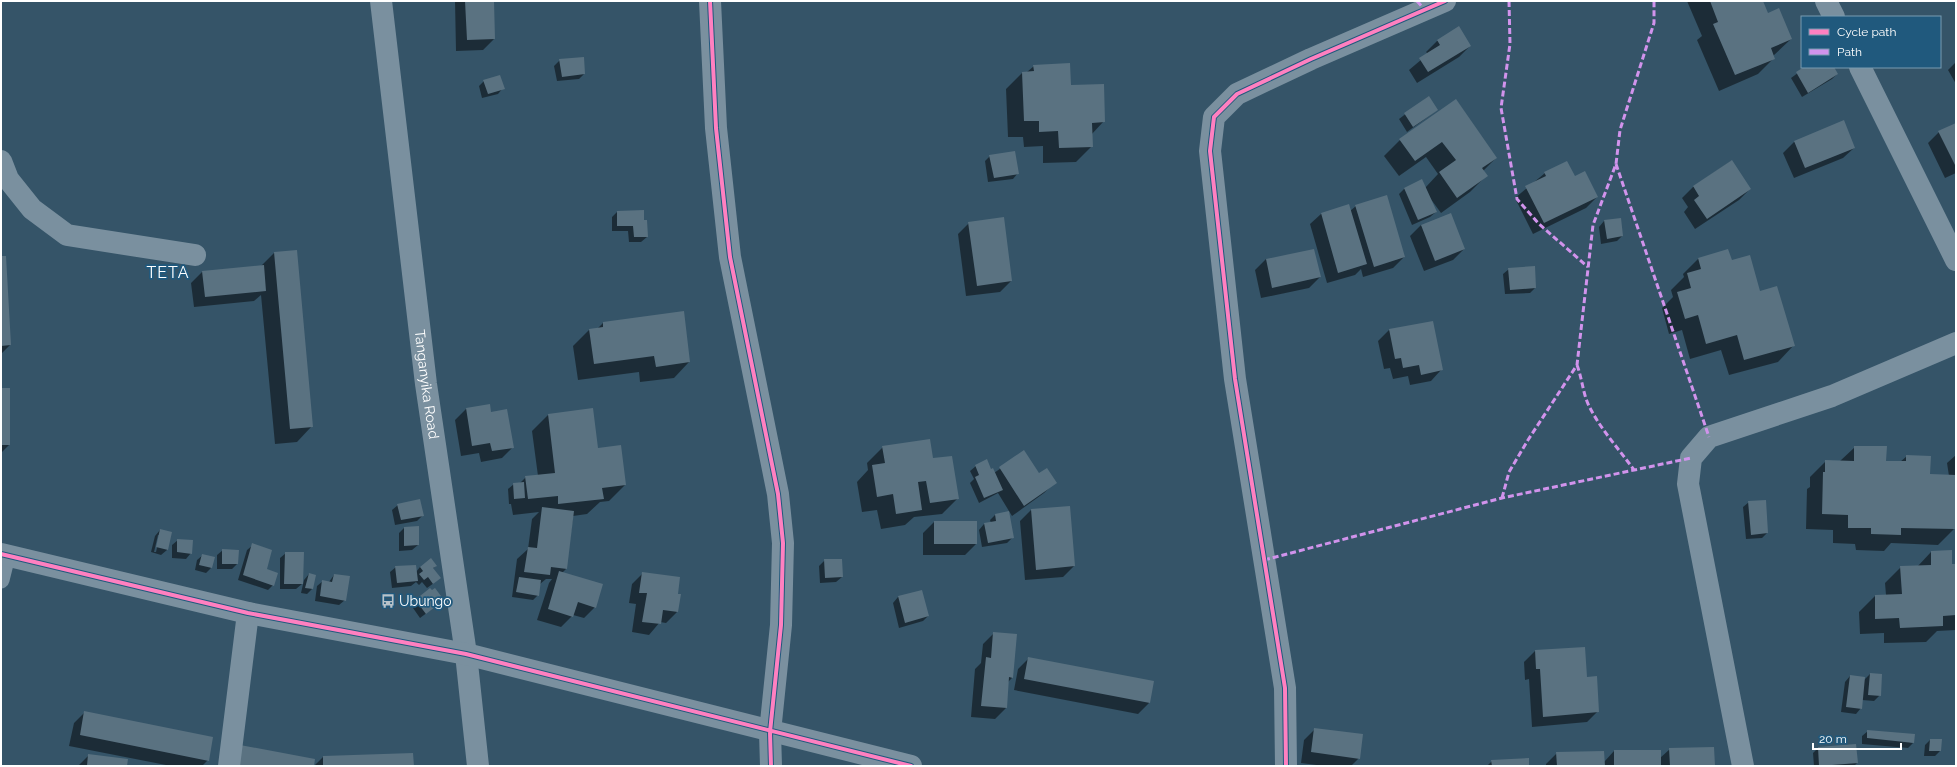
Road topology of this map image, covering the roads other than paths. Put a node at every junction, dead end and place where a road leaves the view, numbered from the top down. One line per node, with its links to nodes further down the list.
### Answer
1 (381, 1): 14 (street, Tanganyika Road)
2 (710, 1): 15 (street)
3 (1445, 1): 20 (street)
4 (1826, 1): 5 (street)
5 (1834, 16)
6 (1860, 68): 9 (street)
7 (1, 162): 8 (street)
8 (195, 255)
9 (1956, 260)
10 (1956, 343): 21 (street)
11 (4, 555): 12 (lane); 13 (street)
12 (1, 580)
13 (248, 612): 14 (street); 16 (street)
14 (466, 654): 15 (street); 17 (street, Tanganyika Road)
15 (770, 732): 18 (street); 19 (street)
16 (229, 766)
17 (478, 766)
18 (771, 766)
19 (911, 766)
20 (1286, 766)
21 (1744, 766)

